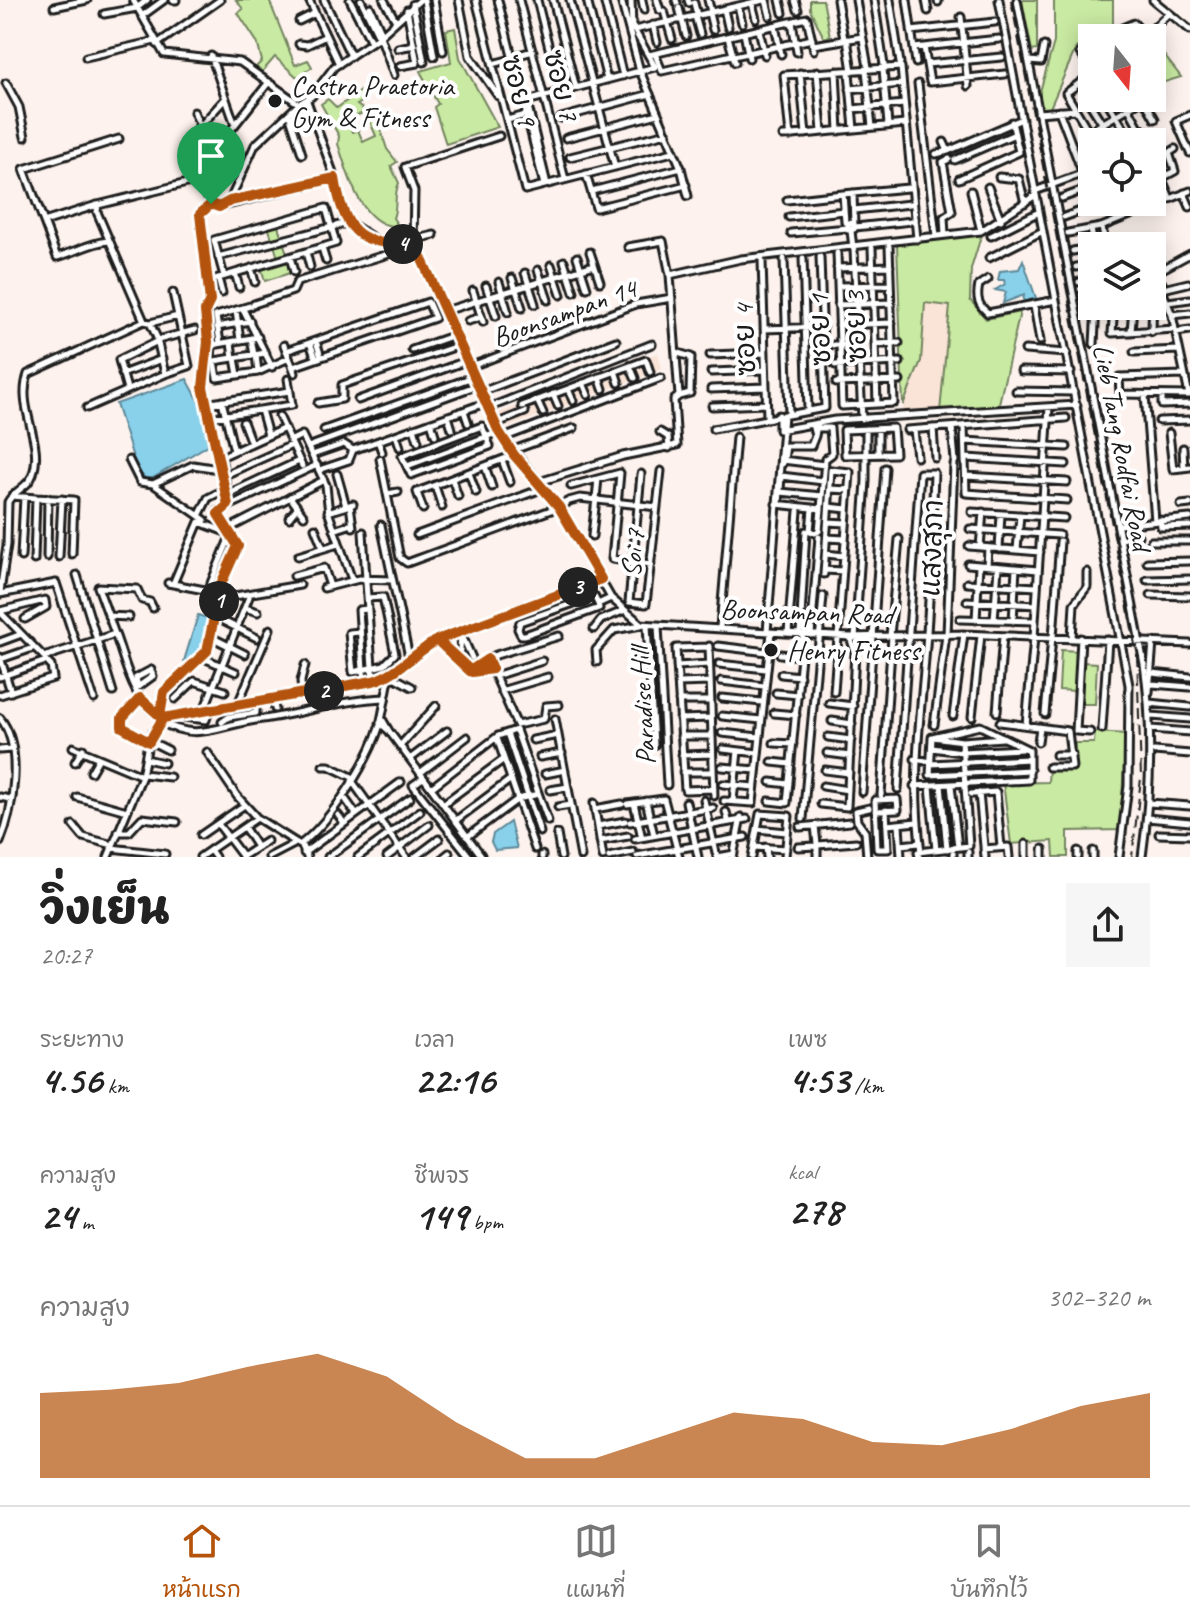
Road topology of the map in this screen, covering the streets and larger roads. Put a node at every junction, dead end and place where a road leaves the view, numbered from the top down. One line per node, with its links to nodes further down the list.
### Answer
1 (87, 0): 44 (street)
2 (133, 0): 46 (street)
3 (147, 0): 46 (street)
4 (164, 0): 57 (street)
5 (220, 0): 93 (street)
6 (309, 0): 53 (street)
7 (324, 0): 109 (street)
8 (350, 0): 89 (street)
9 (361, 0): 81 (street)
10 (384, 0): 64 (street)
11 (422, 0): 41 (street); 110 (street)
12 (434, 0): 102 (street)
13 (459, 0): 150 (street)
14 (476, 0): 122 (street, ซอย 9)
15 (499, 0): 113 (street)
16 (519, 0): 103 (street, ซอย 7)
17 (537, 0): 148 (street)
18 (553, 0): 146 (street)
19 (570, 0): 139 (street)
20 (587, 0): 136 (street)
21 (604, 0): 134 (street)
22 (621, 0): 127 (street)
23 (631, 0): 74 (street)
24 (642, 0): 49 (street)
25 (657, 0): 65 (street)
26 (708, 0): 52 (street)
27 (765, 0): 40 (street); 59 (street)
28 (780, 0): 54 (street)
29 (795, 0): 50 (street)
30 (837, 0): 87 (street)
31 (856, 0): 85 (street)
32 (874, 0): 125 (street)
33 (890, 0): 120 (street)
34 (907, 0): 78 (street)
35 (926, 0): 51 (street)
36 (999, 0): 176 (street, Lieb Tang Rodfai Road)
37 (1017, 0): 117 (street, Lieb Tang Rodfai Road)
38 (1153, 0): 56 (street)
39 (690, 2): 58 (street)
40 (753, 2): 43 (street); 62 (street)
41 (413, 4): 48 (street); 119 (street)
42 (677, 4): 61 (street)
43 (739, 4): 47 (street); 68 (street)
44 (54, 7)
45 (370, 7): 81 (street)
46 (137, 8): 55 (street); 57 (street)
47 (724, 9): 52 (street); 73 (street)
48 (407, 10): 64 (street); 96 (street)
49 (644, 10)
50 (798, 10)
51 (928, 11)
52 (710, 12): 58 (street); 75 (street)
53 (315, 13): 63 (street); 82 (street)
54 (783, 13)
55 (104, 14)
56 (1168, 14): 69 (street); 77 (street)
57 (142, 16): 93 (street)
58 (696, 16): 61 (street); 80 (street)
59 (770, 16)
60 (961, 17): 71 (street)
61 (681, 19): 65 (street); 83 (street)
62 (756, 19)
63 (299, 21)
64 (396, 21): 81 (street)
65 (667, 22): 70 (street); 86 (street)
66 (792, 22): 72 (street); 91 (street); 95 (street)
67 (995, 22): 71 (street)
68 (742, 23)
69 (1158, 24)
70 (653, 25): 74 (street); 90 (street)
71 (962, 25): 78 (street); 92 (street)
72 (775, 26): 76 (street); 97 (street)
73 (728, 27)
74 (634, 30): 111 (street)
75 (713, 30)
76 (759, 30): 79 (street); 104 (street)
77 (1190, 30)
78 (911, 31): 101 (street)
79 (744, 33): 84 (street); 107 (street)
80 (700, 34)
81 (380, 35): 89 (street); 133 (street)
82 (326, 36): 94 (street); 118 (street)
83 (686, 36)
84 (728, 37): 111 (street); 115 (street)
85 (862, 37): 87 (street); 126 (street)
86 (672, 39)
87 (846, 39): 95 (street); 130 (street)
88 (999, 39): 92 (street)
89 (372, 42): 109 (street)
90 (657, 42)
91 (796, 42): 95 (street); 97 (street); 105 (street)
92 (964, 42): 99 (street); 116 (street)
93 (156, 43): 108 (street); 112 (street)
94 (299, 44)
95 (813, 44)
96 (414, 45): 100 (street); 119 (street)
97 (780, 46): 104 (street); 106 (street)
98 (1044, 46): 117 (street)
99 (924, 47): 101 (street); 123 (street)
100 (398, 48)
101 (914, 48): 121 (street)
102 (443, 51)
103 (533, 51): 113 (street); 151 (street, ซอย 7)
104 (765, 52): 107 (street)
105 (797, 52)
106 (781, 54)
107 (749, 55): 115 (street)
108 (211, 56): 137 (street); 152 (street)
109 (351, 56): 118 (street)
110 (434, 56)
111 (652, 56): 115 (street); 127 (street)
112 (86, 57)
113 (515, 57): 122 (street); 154 (street)
114 (1002, 57): 116 (street)
115 (734, 58)
116 (965, 60): 123 (street); 135 (street)
117 (1029, 61): 169 (street, Lieb Tang Rodfai Road)
118 (341, 62): 153 (street)
119 (421, 63): 124 (street)
120 (900, 63)
121 (916, 63)
122 (493, 64): 150 (street, ซอย 9)
123 (927, 64): 135 (street)
124 (400, 66)
125 (883, 67): 126 (street); 140 (street); 143 (street)
126 (867, 69): 130 (street); 145 (street)
127 (640, 71): 134 (street); 149 (street)
128 (817, 71): 129 (street); 131 (street); 193 (street)
129 (836, 71): 130 (street); 192 (street)
130 (850, 72): 147 (street)
131 (800, 73): 195 (street); 195 (street)
132 (1005, 74): 135 (street)
133 (394, 75)
134 (623, 76): 136 (street)
135 (968, 78): 144 (street)
136 (607, 80): 139 (street)
137 (269, 82): 155 (street); 180 (street)
138 (6, 83): 198 (street)
139 (592, 84): 146 (street); 159 (street)
140 (902, 84): 143 (street); 156 (street)
141 (918, 84): 268 (street)
142 (1078, 84): 161 (street)
143 (884, 86): 145 (street); 157 (street)
144 (968, 86)
145 (868, 87): 147 (street); 158 (street)
146 (576, 88): 148 (street)
147 (850, 89): 160 (street)
148 (560, 92): 151 (street)
149 (650, 94): 159 (street); 171 (street)
150 (499, 96): 178 (street, ซอย 9)
151 (544, 96): 154 (street); 219 (street, ซอย 7)
152 (225, 99): 163 (street); 180 (street)
153 (307, 101): 155 (street); 218 (street)
154 (525, 101): 172 (street); 221 (street)
155 (299, 104): 170 (street)
156 (904, 104): 157 (street); 182 (street)
157 (886, 106): 158 (street); 183 (street)
158 (870, 107): 160 (street); 184 (street)
159 (599, 108): 175 (street); 186 (street)
160 (852, 109): 191 (street)
161 (1076, 110): 162 (street); 187 (street)
162 (1059, 111): 169 (street); 211 (street)
163 (194, 112)
164 (1095, 112): 181 (street)
165 (1113, 112): 173 (street)
166 (1120, 112): 173 (street)
167 (1131, 112): 190 (street)
168 (1151, 112): 177 (street)
169 (1038, 113): 224 (street, Lieb Tang Rodfai Road)
170 (289, 114): 208 (street); 239 (street)
171 (658, 114): 186 (street); 194 (street)
172 (526, 115): 178 (street); 221 (street)
173 (1115, 115): 181 (street); 185 (street)
174 (1190, 115): 207 (street)
175 (561, 118)
176 (1022, 119): 179 (street); 232 (street, Lieb Tang Rodfai Road)
177 (1155, 119)
178 (507, 120): 221 (street, ซอย 9)
179 (1012, 122): 196 (street); 205 (street)
180 (234, 123): 201 (street)
181 (1102, 123): 188 (street); 189 (street)
182 (906, 124): 183 (street); 270 (street)
183 (888, 125): 184 (street)
184 (872, 127): 191 (street)
185 (1123, 127)
186 (605, 128): 199 (street); 203 (street)
187 (1087, 128)
188 (1095, 128)
189 (1105, 128)
190 (1141, 128)
191 (854, 129): 192 (street)
192 (839, 131): 193 (street)
193 (822, 132): 195 (street)
194 (667, 133): 203 (street); 206 (street)
195 (806, 134)
196 (1015, 134): 220 (street); 267 (street)
197 (499, 136): 272 (street)
198 (25, 137)
199 (566, 138)
200 (119, 139): 255 (street)
201 (223, 140)
202 (944, 142): 205 (street)
203 (610, 148): 210 (street); 212 (street)
204 (1175, 149): 216 (street)
205 (948, 151): 209 (street)
206 (673, 152): 212 (street); 213 (street)
207 (1190, 153)
208 (302, 154)
209 (936, 154)
210 (570, 157)
211 (1078, 161)
212 (615, 167): 214 (street)
213 (681, 168): 222 (street); 227 (street)
214 (586, 174): 219 (street); 227 (street)
215 (1078, 176): 224 (street)
216 (1166, 176)
217 (999, 177): 240 (street)
218 (335, 178): 239 (street); 253 (street)
219 (565, 179): 221 (street)
220 (959, 179)
221 (545, 184)
222 (686, 185): 227 (street); 234 (street)
223 (988, 187): 252 (street)
224 (1052, 187): 232 (street); 627 (street, Lieb Tang Rodfai Road)
225 (908, 188): 231 (street)
226 (1166, 188): 236 (street)
227 (592, 191)
228 (971, 191): 260 (street)
229 (1078, 192): 235 (street)
230 (1187, 192): 236 (street); 244 (street)
231 (853, 193): 233 (street); 245 (street)
232 (1036, 193): 240 (street); 247 (street, Lieb Tang Rodfai Road)
233 (843, 194): 237 (street); 246 (street)
234 (688, 196)
235 (1062, 198)
236 (1170, 198): 238 (street)
237 (787, 200)
238 (1166, 200)
239 (230, 201): 241 (street)
240 (1025, 203): 252 (street)
241 (211, 204): 243 (street); 460 (street)
242 (910, 204): 245 (street)
243 (98, 205): 255 (street); 271 (street)
244 (1190, 207)
245 (854, 210): 257 (street)
246 (844, 211): 250 (street); 257 (street)
247 (1039, 212): 261 (street, Lieb Tang Rodfai Road); 269 (street)
248 (1078, 212): 251 (street)
249 (1125, 216): 258 (street)
250 (789, 217)
251 (1064, 217)
252 (1001, 220): 260 (street)
253 (346, 221): 256 (street); 273 (street)
254 (912, 221): 257 (street)
255 (44, 222): 271 (street)
256 (333, 225): 276 (street); 285 (street); 285 (street)
257 (851, 227): 264 (street); 278 (street)
258 (1101, 227): 259 (street); 263 (street)
259 (1091, 229): 262 (street); 265 (street)
260 (981, 231): 267 (street)
261 (1043, 231): 290 (street); 341 (street, Lieb Tang Rodfai Road)
262 (1091, 232)
263 (1102, 232)
264 (791, 233)
265 (1068, 233)
266 (434, 235): 272 (street)
267 (945, 235): 268 (street)
268 (936, 236): 270 (street)
269 (991, 236)
270 (917, 239): 278 (street)
271 (109, 241): 366 (street)
272 (413, 241): 273 (street); 354 (street)
273 (400, 244): 349 (street)
274 (889, 246): 297 (street)
275 (628, 247): 310 (street)
276 (322, 248): 281 (street); 292 (street)
277 (872, 248): 300 (street, ซอย 3)
278 (854, 249): 299 (street); 310 (street)
279 (1078, 250): 280 (street)
280 (1073, 251)
281 (306, 252): 286 (street); 298 (street)
282 (590, 252): 296 (street)
283 (837, 253): 303 (street, ซอย 1)
284 (1190, 255): 301 (street)
285 (218, 257): 311 (street)
286 (290, 257): 302 (street); 306 (street)
287 (577, 257): 305 (street)
288 (820, 257): 373 (street, ซอย 1)
289 (803, 258): 375 (street)
290 (989, 258)
291 (784, 259): 374 (street)
292 (326, 261)
293 (564, 261): 309 (street)
294 (762, 261): 376 (street, ซอย 4)
295 (551, 265): 313 (street)
296 (594, 265): 305 (street); 318 (street)
297 (890, 266): 300 (street); 321 (street)
298 (310, 267)
299 (855, 267): 300 (street); 303 (street); 325 (street)
300 (873, 267): 320 (street, ซอย 3)
301 (1166, 267)
302 (251, 268): 307 (street); 315 (street)
303 (837, 268): 324 (street, ซอย 1)
304 (538, 270): 317 (street)
305 (581, 270): 309 (street); 328 (street)
306 (294, 272)
307 (235, 273): 311 (street); 327 (street)
308 (525, 273): 323 (street)
309 (568, 274): 313 (street); 331 (street)
310 (670, 275): 337 (street)
311 (218, 278): 333 (street)
312 (512, 278): 329 (street)
313 (555, 278): 317 (street); 335 (street)
314 (988, 279): 350 (street)
315 (255, 282)
316 (499, 282): 334 (street)
317 (542, 282): 323 (street); 340 (street)
318 (600, 282)
319 (1188, 283): 326 (street)
320 (873, 285): 321 (street); 325 (street); 347 (street, ซอย 3)
321 (890, 285): 344 (street)
322 (486, 286): 338 (street)
323 (529, 286): 329 (street); 345 (street)
324 (838, 286): 325 (street); 348 (street, ซอย 1)
325 (856, 286): 346 (street)
326 (1166, 286)
327 (239, 287)
328 (587, 288)
329 (516, 290): 334 (street); 351 (street)
330 (473, 291): 343 (street)
331 (574, 292)
332 (173, 293): 358 (street)
333 (222, 293)
334 (503, 295): 338 (street); 355 (street)
335 (561, 295)
336 (1166, 297): 342 (street)
337 (672, 298): 403 (street); 417 (street, Boonsampan 14)
338 (490, 299): 343 (street); 359 (street)
339 (1190, 299): 342 (street)
340 (548, 300)
341 (1056, 300): 350 (street); 405 (street, Lieb Tang Rodfai Road)
342 (1168, 302): 357 (street)
343 (477, 303): 354 (street); 365 (street)
344 (891, 303): 347 (street); 368 (street)
345 (535, 304)
346 (856, 304): 347 (street); 348 (street); 371 (street)
347 (874, 304): 369 (street, ซอย 3)
348 (838, 305): 370 (street, ซอย 1)
349 (249, 306): 353 (street); 364 (street)
350 (1034, 306): 388 (street)
351 (522, 308)
352 (431, 310): 354 (street); 390 (street); 412 (street)
353 (236, 311): 367 (street); 372 (street)
354 (445, 311): 383 (street)
355 (508, 312)
356 (1190, 313): 357 (street)
357 (1172, 315): 379 (street)
358 (178, 316): 366 (street); 382 (street)
359 (496, 316)
360 (1095, 320): 395 (street)
361 (1113, 320): 380 (street)
362 (1132, 320): 380 (street)
363 (1152, 320): 381 (street)
364 (250, 321): 367 (street); 384 (street)
365 (468, 321)
366 (147, 322): 385 (street); 580 (street)
367 (238, 323): 372 (street); 386 (street)
368 (892, 323): 369 (street); 394 (street)
369 (875, 324): 371 (street); 393 (street, ซอย 3)
370 (839, 325): 371 (street); 397 (street, ซอย 1)
371 (857, 325): 398 (street)
372 (217, 327): 391 (street)
373 (823, 327): 375 (street); 477 (street, ซอย 1)
374 (786, 328): 375 (street); 376 (street); 480 (street)
375 (805, 328): 477 (street)
376 (764, 329): 404 (street, ซอย 4)
377 (195, 330): 382 (street)
378 (1190, 330): 379 (street)
379 (1175, 331): 381 (street); 406 (street)
380 (1131, 332): 381 (street)
381 (1152, 332)
382 (182, 333): 385 (street); 430 (street)
383 (455, 335): 396 (street); 399 (street)
384 (255, 338): 386 (street); 402 (street); 407 (street)
385 (158, 340): 413 (street); 429 (street)
386 (240, 340): 389 (street)
387 (616, 341): 447 (street)
388 (1040, 341)
389 (231, 342): 391 (street); 410 (street)
390 (313, 342): 411 (street); 412 (street)
391 (220, 343): 414 (street)
392 (652, 344): 469 (street)
393 (875, 344): 394 (street); 416 (street, ซอย 3)
394 (896, 344): 415 (street)
395 (1094, 344)
396 (460, 345): 417 (street); 465 (street)
397 (837, 345): 398 (street); 418 (street, ซอย 1)
398 (858, 345): 419 (street)
399 (412, 350)
400 (1025, 350): 405 (street)
401 (1134, 352): 406 (street)
402 (266, 353): 407 (street); 421 (street)
403 (678, 353): 459 (street); 459 (street)
404 (765, 353): 408 (street); 422 (street, ซอย 4)
405 (1067, 353): 428 (street, Lieb Tang Rodfai Road)
406 (1179, 354): 409 (street); 432 (street)
407 (255, 355): 410 (street); 425 (street)
408 (710, 355)
409 (1190, 356)
410 (234, 358): 414 (street); 431 (street)
411 (289, 358): 412 (street); 421 (street)
412 (318, 358)
413 (162, 359): 429 (street); 430 (street)
414 (214, 361): 431 (street)
415 (896, 362): 416 (street); 438 (street)
416 (876, 363): 419 (street); 440 (street, ซอย 3)
417 (468, 364): 433 (street); 461 (street, Boonsampan 14)
418 (838, 364): 419 (street); 443 (street, ซอย 1)
419 (859, 364): 439 (street)
420 (630, 366): 423 (street); 426 (street); 435 (street)
421 (272, 367): 425 (street)
422 (765, 370): 427 (street); 445 (street, ซอย 4)
423 (615, 371): 434 (street); 442 (street)
424 (1021, 371): 428 (street)
425 (258, 372): 431 (street)
426 (650, 372)
427 (711, 372)
428 (1071, 372): 453 (street, Lieb Tang Rodfai Road)
429 (122, 374): 446 (street)
430 (165, 374): 446 (street)
431 (238, 375)
432 (1184, 375): 444 (street); 456 (street)
433 (473, 377): 447 (street); 506 (street)
434 (599, 377): 441 (street); 449 (street)
435 (635, 378)
436 (661, 378): 516 (street)
437 (288, 379): 451 (street)
438 (897, 381): 440 (street); 467 (street)
439 (860, 382): 440 (street); 443 (street); 470 (street)
440 (876, 382): 467 (street, ซอย 3)
441 (583, 383): 448 (street); 455 (street)
442 (619, 383)
443 (839, 383): 470 (street, ซอย 1)
444 (1188, 384): 458 (street)
445 (766, 387): 450 (street); 466 (street, ซอย 4)
446 (127, 389): 475 (street)
447 (479, 389): 469 (street); 524 (street)
448 (568, 389): 454 (street); 464 (street)
449 (603, 389)
450 (711, 389)
451 (290, 391): 463 (street); 476 (street)
452 (1016, 391): 453 (street)
453 (1074, 392): 471 (street, Lieb Tang Rodfai Road)
454 (553, 394): 462 (street); 472 (street)
455 (588, 395)
456 (1145, 395): 457 (street); 621 (street)
457 (1162, 395): 458 (street); 468 (street)
458 (1190, 395)
459 (679, 396): 527 (street)
460 (209, 400): 463 (street); 551 (street)
461 (358, 400)
462 (537, 400): 479 (street); 494 (street)
463 (222, 401): 481 (street)
464 (573, 401)
465 (318, 403)
466 (766, 404): 473 (street); 485 (street, ซอย 4)
467 (877, 404): 470 (street)
468 (1190, 404)
469 (486, 405): 478 (street); 494 (street)
470 (861, 405): 487 (street)
471 (1077, 405): 474 (street); 760 (street, Lieb Tang Rodfai Road)
472 (558, 406)
473 (712, 406)
474 (1047, 407): 487 (street); 488 (street)
475 (87, 408)
476 (261, 410): 481 (street); 511 (street)
477 (808, 410): 480 (street)
478 (464, 411): 483 (street); 493 (street)
479 (543, 413)
480 (784, 415): 485 (street); 507 (street)
481 (224, 416): 484 (street); 530 (street)
482 (279, 416): 498 (street)
483 (448, 416): 492 (street); 502 (street)
484 (214, 417)
485 (767, 418): 503 (street)
486 (1066, 418): 488 (street)
487 (860, 419): 495 (street)
488 (1046, 420): 496 (street); 523 (street)
489 (1190, 420): 490 (street)
490 (1159, 421)
491 (243, 422): 521 (street)
492 (431, 422): 499 (street); 513 (street)
493 (468, 423)
494 (495, 424): 508 (street)
495 (815, 425): 507 (street); 541 (street); 545 (street)
496 (964, 426): 497 (street); 520 (street)
497 (952, 427): 501 (street); 737 (street, แสงสุภา)
498 (285, 428): 511 (street); 522 (street)
499 (414, 428): 512 (street); 518 (street)
500 (574, 428): 532 (street)
501 (933, 428): 536 (street); 537 (street)
502 (452, 429)
503 (713, 429)
504 (866, 429): 505 (street); 534 (street); 534 (street)
505 (878, 429): 535 (street); 535 (street)
506 (324, 430)
507 (782, 430): 596 (street)
508 (499, 432): 514 (street); 516 (street)
509 (660, 432): 527 (street)
510 (1169, 433): 549 (street)
511 (268, 435): 521 (street)
512 (396, 435): 517 (street); 525 (street)
513 (435, 435)
514 (486, 436): 519 (street); 531 (street); 542 (street)
515 (736, 437): 728 (street)
516 (503, 438): 532 (street)
517 (378, 441): 529 (street); 558 (street)
518 (418, 441)
519 (443, 441): 531 (street); 546 (street)
520 (965, 441): 523 (street); 538 (street)
521 (251, 443): 530 (street)
522 (291, 443): 524 (street); 557 (street); 575 (street)
523 (1045, 446): 526 (street); 543 (street)
524 (308, 447): 548 (street)
525 (400, 447)
526 (1067, 447)
527 (669, 448): 569 (street)
528 (1183, 448): 549 (street)
529 (353, 450): 533 (street); 548 (street)
530 (234, 451): 557 (street)
531 (446, 451): 542 (street); 546 (street)
532 (513, 453): 540 (street); 569 (street)
533 (315, 454)
534 (867, 454): 535 (street); 754 (street)
535 (878, 454)
536 (917, 457)
537 (935, 458)
538 (967, 458): 543 (street); 560 (street)
539 (129, 460): 568 (street)
540 (502, 460): 547 (street); 566 (street)
541 (784, 460): 545 (street); 559 (street)
542 (449, 462): 546 (street)
543 (1044, 464): 544 (street); 565 (street)
544 (1066, 464)
545 (825, 465): 564 (street)
546 (406, 466)
547 (485, 466): 553 (street); 572 (street)
548 (319, 467): 563 (street); 593 (street)
549 (1187, 467)
550 (885, 468): 749 (street)
551 (219, 469): 568 (street); 575 (street)
552 (661, 471): 601 (street, Soi 7)
553 (469, 473): 561 (street); 577 (street)
554 (337, 474): 594 (street)
555 (393, 474): 558 (street)
556 (641, 474): 595 (street)
557 (225, 475): 575 (street)
558 (383, 476): 579 (street)
559 (781, 476): 564 (street); 578 (street)
560 (966, 476): 565 (street); 588 (street)
561 (452, 479): 570 (street); 581 (street)
562 (598, 479): 571 (street); 589 (street); 591 (street)
563 (324, 480): 584 (street); 610 (street)
564 (823, 481): 582 (street)
565 (1043, 481): 567 (street); 588 (street)
566 (510, 482)
567 (1067, 482)
568 (153, 484): 615 (street)
569 (541, 485): 600 (street); 639 (street)
570 (435, 486): 599 (street); 605 (street)
571 (571, 486)
572 (492, 487)
573 (830, 489): 574 (street); 574 (street); 602 (street)
574 (849, 490): 608 (street)
575 (226, 492): 593 (street); 615 (street)
576 (398, 492): 579 (street)
577 (476, 492)
578 (780, 492): 582 (street); 596 (street)
579 (387, 494): 604 (street)
580 (11, 496): 583 (street); 696 (street)
581 (458, 496)
582 (822, 496): 607 (street)
583 (24, 497): 585 (street); 663 (street)
584 (290, 497): 603 (street); 630 (street)
585 (36, 498): 586 (street); 666 (street)
586 (48, 498): 587 (street); 664 (street)
587 (62, 499): 659 (street); 665 (street)
588 (1042, 499): 590 (street); 617 (street)
589 (595, 500): 591 (street); 600 (street); 640 (street)
590 (1067, 500)
591 (616, 503): 595 (street); 668 (street)
592 (1190, 504): 597 (street)
593 (229, 505): 630 (street)
594 (350, 505): 610 (street); 632 (street)
595 (638, 505): 601 (street); 668 (street)
596 (777, 505): 606 (street); 733 (street)
597 (1181, 505)
598 (400, 507): 604 (street)
599 (442, 507)
600 (559, 507): 650 (street); 683 (street)
601 (657, 507): 670 (street, Soi 7)
602 (829, 507): 608 (street); 623 (street)
603 (296, 509): 616 (street); 618 (street)
604 (390, 509): 625 (street)
605 (423, 509)
606 (812, 509): 607 (street); 607 (street)
607 (821, 509)
608 (847, 509): 624 (street)
609 (798, 511): 734 (street)
610 (328, 512): 632 (street)
611 (972, 512): 612 (street)
612 (983, 512): 613 (street); 633 (street)
613 (1001, 514): 614 (street); 635 (street)
614 (1020, 515): 617 (street); 637 (street)
615 (199, 516): 630 (street)
616 (304, 516)
617 (1041, 517): 619 (street); 638 (street)
618 (289, 518)
619 (1064, 518)
620 (1190, 518): 621 (street)
621 (1157, 521): 627 (street); 628 (street)
622 (403, 522): 625 (street)
623 (828, 522): 624 (street); 643 (street)
624 (846, 523): 644 (street)
625 (393, 524): 650 (street)
626 (381, 525): 687 (street)
627 (1119, 525): 646 (street, Lieb Tang Rodfai Road)
628 (1190, 526)
629 (315, 528): 654 (street)
630 (228, 529): 677 (street); 681 (street); 695 (street)
631 (970, 529): 633 (street)
632 (334, 530): 651 (street)
633 (981, 530): 635 (street); 653 (street)
634 (806, 531): 740 (street)
635 (1000, 531): 637 (street); 656 (street)
636 (363, 532): 686 (street)
637 (1018, 532): 638 (street); 657 (street)
638 (1040, 534): 658 (street); 751 (street)
639 (417, 535)
640 (592, 536)
641 (1138, 536): 646 (street)
642 (819, 537): 740 (street)
643 (827, 538): 644 (street); 660 (street)
644 (845, 539): 662 (street)
645 (899, 539): 746 (street)
646 (1121, 539): 762 (street, Lieb Tang Rodfai Road)
647 (406, 540): 650 (street)
648 (1151, 541): 649 (street)
649 (1190, 541)
650 (396, 542)
651 (338, 544): 654 (street); 685 (street)
652 (969, 546): 653 (street)
653 (980, 547): 655 (street)
654 (323, 548): 661 (street)
655 (988, 548): 656 (street); 673 (street)
656 (999, 549): 657 (street)
657 (1017, 550): 658 (street)
658 (1039, 552): 676 (street)
659 (72, 554)
660 (826, 554): 662 (street); 678 (street)
661 (298, 556)
662 (844, 556): 678 (street)
663 (21, 557)
664 (47, 557)
665 (59, 557)
666 (34, 560)
667 (1190, 561): 669 (street)
668 (633, 562): 670 (street); 670 (street, Soi 7)
669 (1147, 562)
670 (651, 564)
671 (968, 564): 672 (street)
672 (979, 565): 673 (street); 690 (street)
673 (987, 566): 674 (street)
674 (998, 567): 675 (street); 692 (street)
675 (1016, 568): 676 (street); 693 (street)
676 (1038, 570): 694 (street)
677 (216, 571): 681 (street); 695 (street)
678 (843, 571): 748 (street)
679 (1087, 572): 755 (street)
680 (77, 575): 761 (street)
681 (225, 575): 854 (street)
682 (294, 576): 685 (street)
683 (601, 579): 698 (street); 732 (street)
684 (1190, 579): 688 (street)
685 (352, 580): 686 (street)
686 (366, 580): 687 (street); 703 (street)
687 (392, 580): 778 (street)
688 (1147, 580)
689 (967, 583): 690 (street)
690 (978, 583): 692 (street); 705 (street)
691 (300, 585): 702 (street)
692 (997, 585): 693 (street); 707 (street)
693 (1015, 586): 694 (street); 708 (street)
694 (1036, 587): 709 (street)
695 (210, 591): 711 (street)
696 (0, 593): 767 (street)
697 (1151, 595): 700 (street)
698 (610, 596): 706 (street); 714 (street)
699 (823, 596): 745 (street)
700 (1190, 596)
701 (229, 597): 702 (street)
702 (249, 597): 712 (street)
703 (367, 598): 713 (street); 790 (street)
704 (967, 601): 705 (street)
705 (976, 601): 707 (street); 721 (street)
706 (597, 602): 706 (street)
707 (995, 602): 708 (street); 722 (street)
708 (1014, 603): 709 (street); 724 (street)
709 (1035, 604): 725 (street)
710 (153, 608): 717 (street)
711 (208, 608)
712 (245, 608): 716 (street); 729 (street)
713 (367, 609): 743 (street); 753 (street)
714 (624, 611): 726 (street); 731 (street)
715 (0, 612): 719 (street); 767 (street)
716 (258, 612)
717 (108, 616): 718 (street); 735 (street)
718 (129, 617)
719 (25, 619)
720 (960, 619): 721 (street)
721 (976, 620): 722 (street)
722 (994, 620): 724 (street)
723 (223, 621): 729 (street)
724 (1013, 621): 725 (street)
725 (1034, 621): 750 (street)
726 (644, 625): 727 (street, Boonsampan Road); 784 (street); 893 (street)
727 (658, 626): 728 (street, Boonsampan Road); 952 (street, Paradise Hill)
728 (720, 627): 733 (street, Boonsampan Road)
729 (236, 628): 752 (street); 769 (street)
730 (270, 629): 838 (street)
731 (594, 629)
732 (461, 632): 758 (street); 771 (street); 779 (street)
733 (768, 632): 734 (street, Boonsampan Road); 770 (street)
734 (788, 633): 740 (street, Boonsampan Road)
735 (115, 634): 761 (street); 824 (street)
736 (927, 634): 737 (street, Boonsampan Road); 741 (street, Boonsampan Road); 741 (street); 920 (street)
737 (946, 634): 738 (street, Boonsampan Road); 866 (street, แสงสุภา)
738 (964, 634): 742 (street, Boonsampan Road); 849 (street)
739 (19, 635): 763 (street)
740 (805, 635): 745 (street, Boonsampan Road); 777 (street)
741 (907, 635): 746 (street, Boonsampan Road); 963 (street)
742 (981, 635): 747 (street, Boonsampan Road); 852 (street)
743 (360, 636): 753 (street); 772 (street); 773 (street)
744 (559, 636): 782 (street)
745 (821, 636): 748 (street, Boonsampan Road); 1004 (street)
746 (891, 636): 749 (street, Boonsampan Road); 968 (street)
747 (1003, 636): 750 (street, Boonsampan Road); 844 (street)
748 (837, 637): 754 (street, Boonsampan Road); 818 (street)
749 (874, 637): 754 (street, Boonsampan Road); 966 (street)
750 (1033, 637): 751 (street, Boonsampan Road); 867 (street)
751 (1053, 637): 755 (street, Boonsampan Road); 846 (street)
752 (257, 638)
753 (369, 638): 790 (street)
754 (856, 638): 774 (street); 774 (street)
755 (1072, 638): 756 (street, Boonsampan Road)
756 (1081, 638): 759 (street, Boonsampan Road); 872 (street)
757 (215, 639): 769 (street)
758 (437, 640): 778 (street); 793 (street)
759 (1108, 640): 760 (street, Boonsampan Road); 869 (street)
760 (1121, 640): 762 (street, Boonsampan Road); 1104 (street, Lieb Tang Rodfai Road)
761 (96, 641): 767 (street); 817 (street)
762 (1141, 641): 764 (street, Boonsampan Road); 820 (street, Lieb Tang Rodfai Road)
763 (0, 642)
764 (1153, 642): 765 (street, Boonsampan Road); 796 (street)
765 (1190, 644)
766 (718, 646): 770 (street)
767 (78, 647): 827 (street)
768 (33, 648): 780 (street)
769 (230, 648): 775 (street); 789 (street)
770 (768, 648): 791 (street)
771 (460, 650)
772 (361, 651): 773 (street); 792 (street)
773 (350, 652): 792 (street)
774 (855, 652): 840 (street)
775 (245, 654)
776 (780, 654): 777 (street)
777 (802, 656): 800 (street)
778 (409, 657): 798 (street)
779 (472, 658)
780 (0, 659): 799 (street)
781 (206, 659): 789 (street)
782 (488, 659): 793 (street); 795 (street)
783 (542, 661): 795 (street)
784 (597, 662)
785 (709, 664): 788 (street); 788 (street); 805 (street)
786 (719, 664): 791 (street)
787 (305, 665): 821 (street)
788 (677, 666): 806 (street)
789 (222, 667): 794 (street); 809 (street)
790 (372, 669): 792 (street); 803 (street)
791 (766, 669): 810 (street)
792 (362, 671): 807 (street)
793 (470, 671): 795 (street)
794 (236, 672)
795 (493, 672): 815 (street)
796 (1152, 673): 802 (street); 808 (street)
797 (781, 674): 800 (street)
798 (390, 675): 803 (street); 811 (street); 825 (street)
799 (3, 676): 816 (street); 816 (street)
800 (800, 676): 823 (street)
801 (548, 677): 815 (street)
802 (1190, 677)
803 (373, 681): 807 (street)
804 (721, 681): 810 (street)
805 (710, 682): 806 (street); 831 (street)
806 (678, 683): 830 (street)
807 (364, 684): 813 (street)
808 (1152, 684): 812 (street); 820 (street)
809 (211, 686): 814 (street); 828 (street); 843 (street)
810 (764, 686): 832 (street)
811 (412, 687)
812 (1190, 687)
813 (338, 688): 821 (street); 836 (street)
814 (225, 691)
815 (501, 691): 837 (street)
816 (11, 692): 822 (street)
817 (113, 692)
818 (834, 692)
819 (776, 693): 823 (street)
820 (1148, 693): 835 (street, Lieb Tang Rodfai Road)
821 (302, 694): 829 (street)
822 (0, 695)
823 (798, 695): 847 (street)
824 (140, 698): 854 (street); 889 (street)
825 (385, 698): 854 (street); 859 (street)
826 (722, 698): 832 (street)
827 (94, 699)
828 (175, 699)
829 (273, 700): 833 (street); 842 (street)
830 (679, 701): 831 (street); 857 (street)
831 (711, 701): 855 (street)
832 (762, 702): 860 (street)
833 (256, 703): 838 (street); 862 (street)
834 (829, 703): 840 (street)
835 (1149, 703): 841 (street); 850 (street, Lieb Tang Rodfai Road)
836 (335, 704)
837 (559, 705)
838 (237, 706): 843 (street)
839 (436, 706): 894 (street)
840 (853, 706): 865 (street)
841 (1190, 707)
842 (275, 709)
843 (206, 711): 851 (street); 854 (street)
844 (997, 712)
845 (774, 713): 847 (street)
846 (1045, 714)
847 (796, 715): 892 (street)
848 (722, 716): 860 (street)
849 (953, 716)
850 (1151, 716): 858 (street); 870 (street, Lieb Tang Rodfai Road)
851 (183, 717)
852 (972, 717)
853 (0, 718): 897 (street)
854 (161, 718): 889 (street)
855 (711, 718): 857 (street); 878 (street)
856 (555, 719): 876 (street)
857 (680, 719): 877 (street)
858 (1190, 719)
859 (381, 720): 894 (street); 946 (street)
860 (761, 720): 880 (street)
861 (832, 721): 865 (street)
862 (222, 722)
863 (1000, 722): 867 (street)
864 (538, 724): 884 (street)
865 (852, 724): 887 (street)
866 (934, 725)
867 (1026, 725): 868 (street)
868 (1040, 727): 890 (street); 914 (street)
869 (1102, 729)
870 (1151, 729): 873 (street); 982 (street, Lieb Tang Rodfai Road)
871 (447, 731): 922 (street)
872 (1090, 732)
873 (1190, 732)
874 (507, 733): 883 (street); 967 (street); 971 (street)
875 (722, 733): 880 (street)
876 (558, 735): 884 (street); 907 (street)
877 (681, 736): 878 (street); 912 (street)
878 (712, 736): 910 (street)
879 (467, 737): 944 (street)
880 (759, 737): 908 (street)
881 (828, 737): 887 (street)
882 (932, 737): 885 (street); 888 (street); 896 (street)
883 (497, 738): 919 (street); 962 (street)
884 (541, 738): 886 (street)
885 (1003, 738): 888 (street); 900 (street)
886 (533, 740)
887 (851, 740): 915 (street)
888 (962, 741): 906 (street)
889 (149, 742): 902 (street); 918 (street)
890 (1038, 742)
891 (774, 743): 892 (street)
892 (793, 744): 928 (street)
893 (654, 745)
894 (400, 746): 922 (street)
895 (73, 747): 898 (street)
896 (932, 748): 906 (street); 925 (street)
897 (11, 749): 901 (street); 973 (street)
898 (83, 749): 917 (street); 923 (street)
899 (723, 749): 903 (street)
900 (1027, 749): 906 (street); 921 (street)
901 (0, 750)
902 (168, 750)
903 (738, 751): 908 (street); 932 (street)
904 (1154, 751): 911 (street)
905 (207, 752): 1001 (street)
906 (962, 752): 926 (street)
907 (562, 753): 916 (street); 933 (street)
908 (758, 753): 934 (street)
909 (827, 753): 915 (street)
910 (712, 754): 912 (street); 939 (street)
911 (1190, 754)
912 (682, 755): 938 (street)
913 (1056, 755): 914 (street)
914 (1072, 755): 931 (street)
915 (850, 756): 940 (street)
916 (540, 757)
917 (99, 758): 937 (street); 943 (street)
918 (146, 759): 927 (street); 943 (street)
919 (504, 759): 947 (street); 983 (street)
920 (915, 759): 925 (street); 958 (street)
921 (1029, 759): 926 (street); 936 (street)
922 (410, 760): 944 (street)
923 (75, 762)
924 (772, 762): 928 (street)
925 (931, 762): 926 (street); 942 (street)
926 (962, 762): 942 (street)
927 (164, 763)
928 (791, 764): 951 (street)
929 (323, 766): 946 (street)
930 (722, 767): 932 (street)
931 (1049, 767)
932 (736, 768): 934 (street); 953 (street)
933 (565, 770): 941 (street); 960 (street)
934 (756, 770): 961 (street)
935 (825, 770): 940 (street)
936 (1030, 770): 942 (street); 956 (street)
937 (91, 772)
938 (683, 772): 939 (street); 939 (street)
939 (713, 772)
940 (849, 773): 965 (street)
941 (545, 774)
942 (962, 774): 956 (street)
943 (143, 775): 945 (street); 994 (street)
944 (422, 775): 962 (street); 1087 (street)
945 (170, 777)
946 (352, 779): 986 (street); 1051 (street)
947 (511, 779): 974 (street); 1007 (street)
948 (401, 782): 986 (street)
949 (771, 782): 951 (street)
950 (723, 784): 953 (street)
951 (789, 784): 980 (street)
952 (667, 785)
953 (735, 785): 961 (street); 979 (street)
954 (941, 785): 955 (street); 959 (street); 1064 (street)
955 (951, 785): 956 (street); 1059 (street)
956 (963, 785): 1070 (street)
957 (823, 786): 965 (street)
958 (914, 786): 959 (street); 1012 (street)
959 (930, 786): 1068 (street)
960 (568, 787): 964 (street); 987 (street)
961 (754, 787): 979 (street)
962 (431, 788): 983 (street)
963 (898, 789)
964 (550, 790)
965 (848, 790): 985 (street)
966 (862, 792)
967 (538, 794): 971 (street); 1008 (street)
968 (881, 795)
969 (0, 797): 973 (street)
970 (77, 797): 994 (street)
971 (528, 797): 974 (street); 1029 (street)
972 (410, 798): 1005 (street)
973 (10, 799): 1027 (street)
974 (518, 799): 1040 (street); 1063 (street)
975 (346, 800): 998 (street)
976 (704, 800): 991 (street)
977 (645, 801): 984 (street); 999 (street); 1002 (street)
978 (724, 801): 979 (street)
979 (733, 801)
980 (769, 801)
981 (686, 802): 996 (street)
982 (1149, 803): 989 (street); 1003 (street, Lieb Tang Rodfai Road)
983 (443, 804): 1007 (street)
984 (628, 804): 1009 (street); 1021 (street)
985 (821, 804)
986 (368, 805): 998 (street); 1005 (street)
987 (571, 805): 990 (street); 1089 (street)
988 (243, 806): 1015 (street)
989 (1190, 806)
990 (558, 807)
991 (709, 808): 996 (street); 1016 (street)
992 (872, 810): 993 (street); 993 (street); 1020 (street); 1098 (street)
993 (886, 810): 1020 (street)
994 (127, 811): 1028 (street)
995 (420, 811): 1032 (street)
996 (688, 811): 999 (street); 1025 (street)
997 (726, 812): 1006 (street)
998 (356, 814): 1014 (street)
999 (669, 814): 1002 (street); 1030 (street)
1000 (338, 815): 1014 (street)
1001 (257, 818): 1023 (street); 1051 (street)
1002 (649, 818): 1009 (street); 1036 (street)
1003 (1147, 818): 1013 (street); 1105 (street, Lieb Tang Rodfai Road)
1004 (803, 819)
1005 (379, 820): 1032 (street); 1082 (street)
1006 (728, 820): 1016 (street); 1039 (street)
1007 (455, 821): 1040 (street)
1008 (548, 821)
1009 (638, 821): 1021 (street); 1036 (street)
1010 (177, 822): 1028 (street)
1011 (850, 822): 1022 (street)
1012 (917, 822): 1017 (street); 1048 (street)
1013 (1189, 822): 1037 (street)
1014 (344, 823): 1074 (street)
1015 (218, 824): 1035 (street); 1041 (street)
1016 (710, 824): 1025 (street); 1043 (street)
1017 (899, 824): 1020 (street); 1052 (street)
1018 (73, 825): 1054 (street)
1019 (429, 825): 1061 (street)
1020 (887, 825)
1021 (598, 826): 1045 (street)
1022 (815, 826): 1024 (street); 1053 (street)
1023 (244, 827): 1041 (street); 1055 (street)
1024 (800, 827)
1025 (692, 828): 1030 (street); 1049 (street)
1026 (757, 829): 1031 (street); 1031 (street); 1056 (street)
1027 (2, 831): 1046 (street)
1028 (118, 832): 1054 (street)
1029 (540, 832)
1030 (673, 832): 1036 (street); 1062 (street)
1031 (787, 832): 1069 (street)
1032 (389, 834): 1061 (street); 1083 (street)
1033 (557, 834): 1088 (street)
1034 (1159, 834): 1037 (street)
1035 (201, 835)
1036 (654, 835)
1037 (1189, 835)
1038 (628, 836): 1045 (street)
1039 (741, 836): 1043 (street); 1076 (street)
1040 (467, 837): 1075 (street)
1041 (228, 838): 1067 (street); 1080 (street)
1042 (439, 839): 1086 (street)
1043 (713, 840): 1049 (street); 1094 (street)
1044 (267, 841): 1055 (street)
1045 (600, 841): 1090 (street)
1046 (0, 842)
1047 (856, 842): 1053 (street)
1048 (919, 843): 1052 (street); 1073 (street)
1049 (695, 844): 1062 (street); 1093 (street)
1050 (1026, 844): 1102 (street)
1051 (298, 845): 1074 (street); 1081 (street)
1052 (900, 845): 1099 (street)
1053 (817, 846): 1058 (street); 1097 (street)
1054 (112, 847): 1071 (street); 1077 (street)
1055 (257, 847): 1080 (street)
1056 (754, 847): 1057 (street); 1095 (street)
1057 (766, 847): 1069 (street); 1096 (street)
1058 (798, 847)
1059 (958, 847): 1064 (street); 1070 (street)
1060 (1001, 847): 1065 (street); 1065 (street); 1101 (street)
1061 (399, 848): 1084 (street); 1085 (street)
1062 (677, 848): 1072 (street); 1092 (street)
1063 (535, 849)
1064 (947, 849): 1068 (street)
1065 (984, 849): 1100 (street)
1066 (1043, 849): 1103 (street)
1067 (210, 850): 1078 (street); 1079 (street)
1068 (936, 850): 1073 (street)
1069 (786, 852)
1070 (968, 852)
1071 (165, 854)
1072 (635, 854): 1091 (street)
1073 (919, 854)
1074 (306, 855)
1075 (481, 855)
1076 (734, 856): 1094 (street)
1077 (108, 857)
1078 (200, 857)
1079 (215, 857)
1080 (241, 857)
1081 (269, 857)
1082 (328, 857)
1083 (358, 857)
1084 (387, 857)
1085 (406, 857)
1086 (415, 857)
1087 (470, 857)
1088 (561, 857)
1089 (581, 857)
1090 (603, 857)
1091 (609, 857)
1092 (679, 857)
1093 (698, 857)
1094 (718, 857)
1095 (752, 857)
1096 (767, 857)
1097 (817, 857)
1098 (867, 857)
1099 (901, 857)
1100 (985, 857)
1101 (1009, 857)
1102 (1026, 857)
1103 (1043, 857)
1104 (1119, 857)
1105 (1142, 857)

